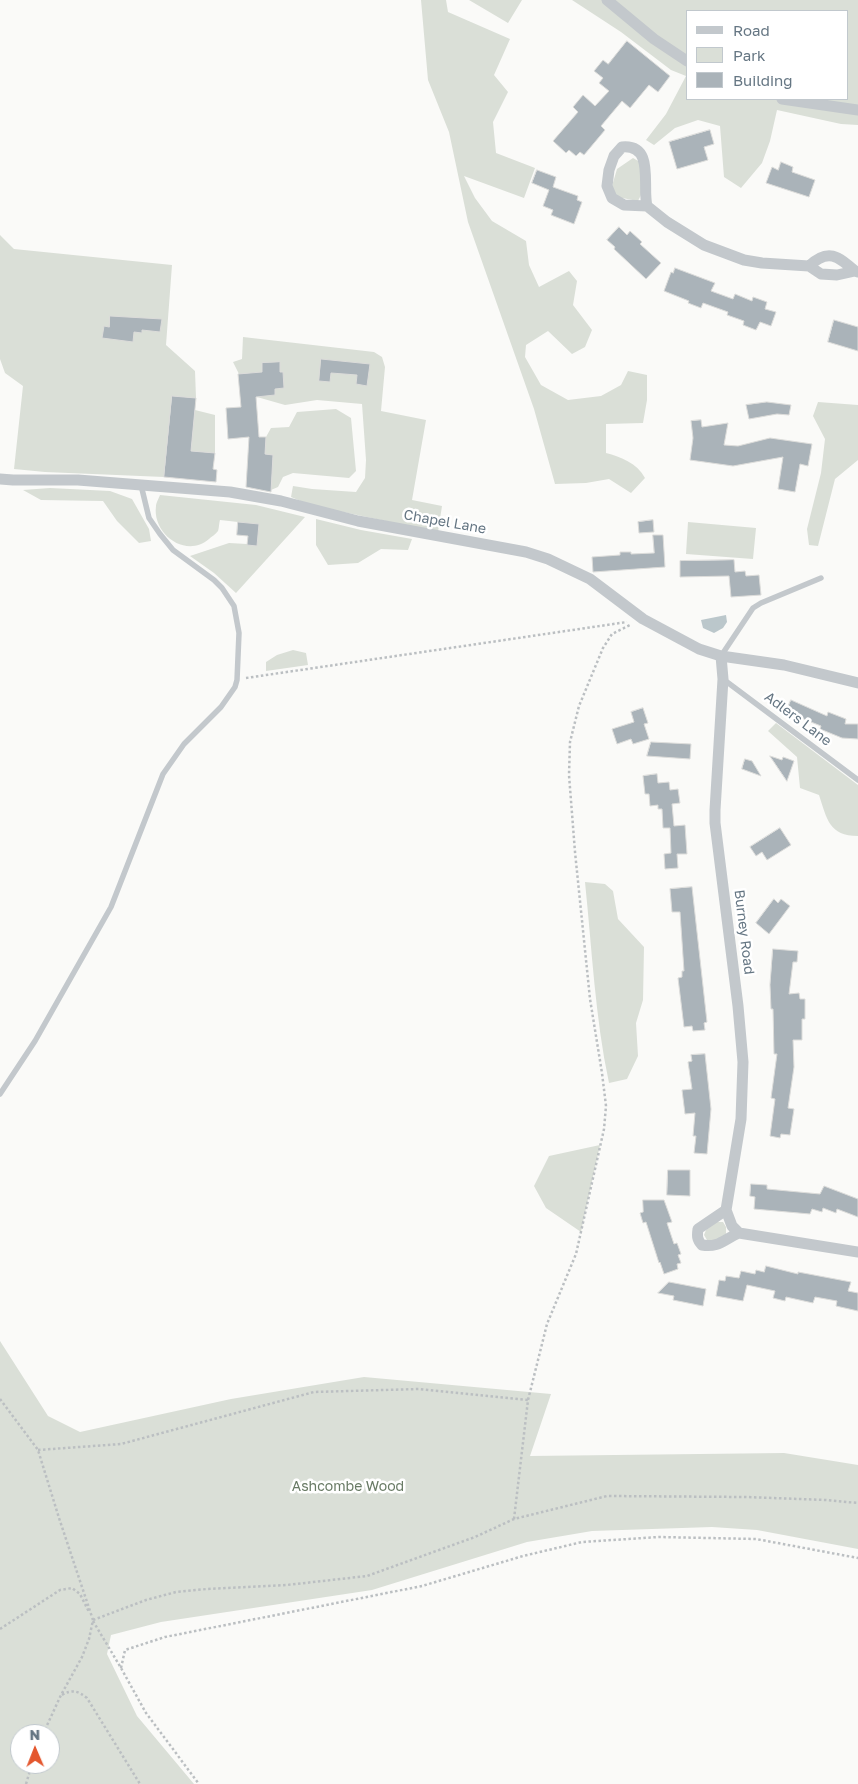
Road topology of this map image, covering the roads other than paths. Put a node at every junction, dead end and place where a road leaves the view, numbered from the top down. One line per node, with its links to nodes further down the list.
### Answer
1 (607, 0): 2 (street)
2 (686, 60)
3 (789, 100): 4 (street)
4 (858, 110)
5 (647, 206): 5 (street); 6 (street)
6 (809, 266): 7 (street); 7 (street)
7 (857, 272)
8 (0, 479): 9 (street, Chapel Lane)
9 (141, 485): 11 (street, Chapel Lane); 15 (lane)
10 (821, 578): 11 (lane)
11 (721, 656): 12 (street, Burney Road); 13 (street, Chapel Lane)
12 (723, 679): 14 (lane, Adlers Lane); 16 (street, Burney Road)
13 (858, 683)
14 (858, 780)
15 (0, 1094)
16 (726, 1210): 17 (street); 17 (street)
17 (739, 1233): 18 (street)
18 (858, 1252)

